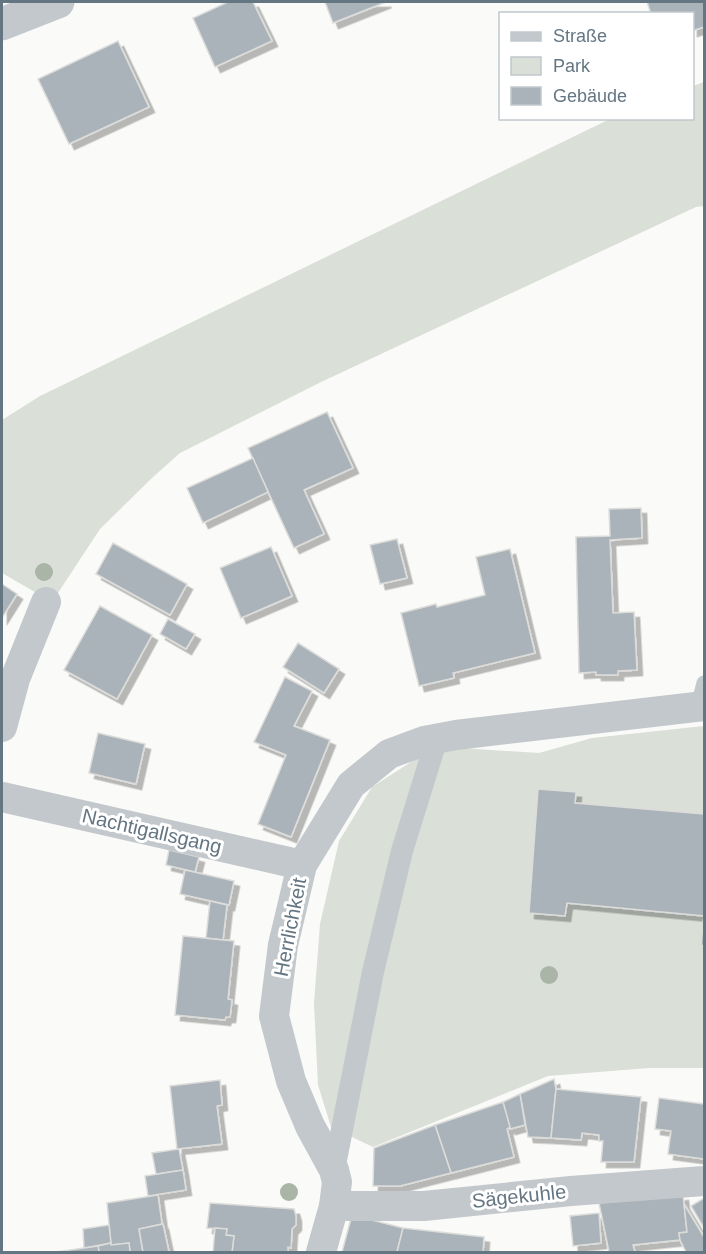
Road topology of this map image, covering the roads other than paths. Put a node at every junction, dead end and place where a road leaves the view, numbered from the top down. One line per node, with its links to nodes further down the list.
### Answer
1 (58, 2): 2 (street)
2 (2, 24)
3 (46, 602): 5 (street)
4 (702, 698): 6 (street, Herrlichkeit)
5 (2, 727)
6 (437, 738): 8 (street, Herrlichkeit); 9 (street, Herrlichkeit)
7 (2, 797): 8 (street, Nachtigallsgang)
8 (302, 865): 9 (street, Herrlichkeit)
9 (334, 1170): 11 (street, Herrlichkeit)
10 (705, 1181): 11 (street, Sägekuhle)
11 (334, 1206): 12 (street, Herrlichkeit)
12 (321, 1252)

